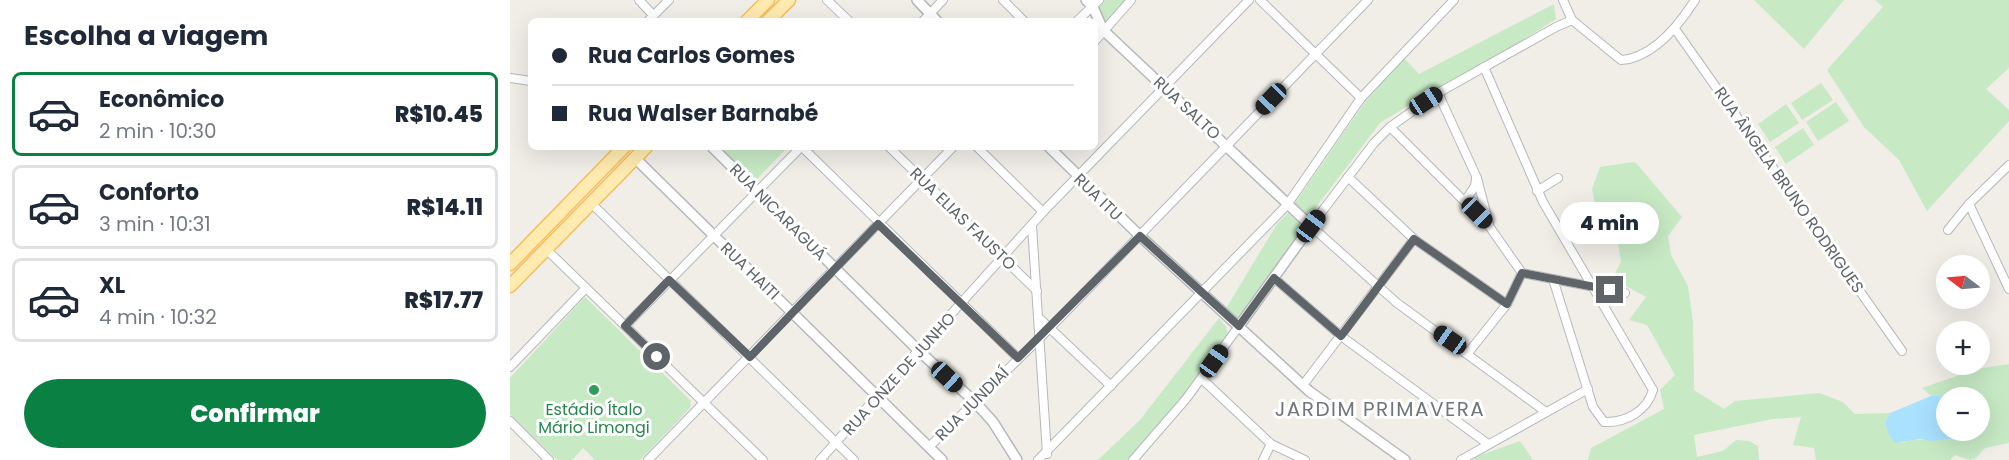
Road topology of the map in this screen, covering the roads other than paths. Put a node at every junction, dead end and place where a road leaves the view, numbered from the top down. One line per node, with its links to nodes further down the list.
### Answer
1 (639, 0): 17 (street)
2 (669, 0): 17 (street)
3 (768, 0): 18 (main road)
4 (789, 0): 19 (main road)
5 (827, 0): 20 (street)
6 (916, 0): 21 (street)
7 (944, 0): 22 (street)
8 (1003, 0): 23 (street)
9 (1131, 0): 27 (street)
10 (1249, 0): 33 (street, RUA ONZE DE JUNHO)
11 (1260, 0): 29 (street)
12 (1368, 0): 29 (street, RUA JUNDIAÍ)
13 (1563, 0): 25 (street)
14 (1695, 0): 26 (street)
15 (1093, 2): 24 (street); 27 (street, RUA SALTO)
16 (1450, 2): 35 (street)
17 (651, 18)
18 (753, 18)
19 (771, 18)
20 (846, 18)
21 (929, 18)
22 (931, 18)
23 (1021, 18)
24 (1080, 18)
25 (1572, 20): 26 (street); 30 (street)
26 (1675, 29): 95 (street, RUA ÂNGELA BRUNO RODRIGUES)
27 (1103, 30): 28 (street); 33 (street, RUA SALTO)
28 (1098, 38)
29 (1315, 54): 35 (street); 37 (street, RUA JUNDIAÍ)
30 (1484, 67): 34 (street); 55 (street)
31 (510, 78): 32 (street)
32 (528, 81)
33 (1165, 87): 37 (street, RUA SALTO); 50 (street, RUA ONZE DE JUNHO)
34 (1438, 93): 36 (street); 51 (street)
35 (1361, 98): 59 (street)
36 (1390, 127): 49 (street); 56 (street)
37 (1227, 144): 59 (street, RUA SALTO); 66 (street, RUA JUNDIAÍ)
38 (621, 150): 71 (main road)
39 (643, 150): 47 (main road)
40 (715, 150): 54 (street, RUA NICARAGUÁ)
41 (799, 150): 54 (street)
42 (805, 150): 61 (street)
43 (892, 150): 53 (street, RUA ELIAS FAUSTO)
44 (950, 150): 53 (street)
45 (980, 150): 60 (street)
46 (1052, 150): 50 (street, RUA ITU)
47 (634, 158): 57 (main road); 67 (street, RUA HAITI)
48 (2009, 165): 58 (street)
49 (1348, 177): 63 (street); 68 (street)
50 (1078, 178): 60 (street, RUA ONZE DE JUNHO); 66 (street, RUA ITU)
51 (1477, 178): 56 (street); 64 (street)
52 (1558, 178): 55 (street)
53 (922, 179): 61 (street); 70 (street, RUA ELIAS FAUSTO)
54 (758, 191): 67 (street); 72 (street, RUA NICARAGUÁ)
55 (1538, 191): 79 (street)
56 (1465, 201): 64 (street)
57 (591, 203): 69 (main road); 76 (street)
58 (1969, 204): 65 (street); 81 (street)
59 (1287, 206): 63 (street, RUA SALTO); 84 (street)
60 (1044, 212): 62 (street, RUA ONZE DE JUNHO)
61 (878, 224): 72 (street); 85 (street)
62 (1032, 226): 70 (street, RUA ONZE DE JUNHO); 82 (street)
63 (1311, 226): 74 (street); 78 (street)
64 (1489, 226): 73 (street)
65 (1948, 230)
66 (1140, 236): 84 (street, RUA ITU); 91 (street, RUA JUNDIAÍ)
67 (715, 237): 76 (street); 87 (street, RUA HAITI)
68 (1414, 239): 78 (street); 86 (street)
69 (546, 249): 77 (main road); 80 (street)
70 (1002, 258): 82 (street, RUA ELIAS FAUSTO); 85 (street, RUA ONZE DE JUNHO)
71 (510, 264)
72 (835, 268): 87 (street); 94 (street, RUA NICARAGUÁ)
73 (1522, 273): 75 (street); 86 (street)
74 (1274, 278): 90 (street); 92 (street)
75 (1553, 279): 79 (street); 103 (street)
76 (669, 280): 89 (street); 97 (street)
77 (510, 286)
78 (1378, 286): 92 (street); 96 (street)
79 (1594, 287): 83 (street); 103 (street)
80 (586, 288): 89 (street); 99 (street)
81 (2009, 289)
82 (1037, 291): 88 (street)
83 (1625, 293)
84 (1202, 294): 90 (street, RUA ITU); 102 (street)
85 (962, 304): 94 (street, RUA ONZE DE JUNHO); 98 (street)
86 (1507, 304): 96 (street)
87 (793, 313): 97 (street); 104 (street, RUA HAITI)
88 (1038, 317): 91 (street); 93 (street)
89 (625, 326): 106 (street)
90 (1239, 326): 100 (street); 101 (street, RUA ITU)
91 (1049, 328): 93 (street, RUA JUNDIAÍ); 102 (street)
92 (1341, 336): 101 (street); 111 (street)
93 (1038, 339): 98 (street, RUA JUNDIAÍ); 113 (street)
94 (919, 351): 104 (street, RUA ONZE DE JUNHO); 105 (street, RUA NICARAGUÁ)
95 (1902, 351)
96 (1468, 353): 107 (street)
97 (750, 357): 106 (street); 109 (street)
98 (1018, 358): 105 (street, RUA JUNDIAÍ)
99 (510, 367)
100 (1202, 378): 110 (street); 123 (street)
101 (1303, 385): 115 (street, RUA ITU)
102 (1111, 386): 113 (street)
103 (1588, 389): 107 (street)
104 (877, 398): 109 (street, RUA ONZE DE JUNHO); 112 (street, RUA HAITI)
105 (975, 402): 112 (street, RUA JUNDIAÍ); 121 (street, RUA NICARAGUÁ)
106 (704, 403): 114 (street); 117 (street)
107 (1546, 412): 111 (street)
108 (510, 421): 116 (street)
109 (836, 443): 118 (street, RUA ONZE DE JUNHO); 119 (street)
110 (1271, 444): 124 (street); 125 (street)
111 (1488, 444): 126 (street)
112 (929, 447): 120 (street, RUA HAITI)
113 (1047, 454): 122 (street)
114 (654, 458)
115 (1398, 458)
116 (549, 460)
117 (763, 460)
118 (820, 460)
119 (854, 460)
120 (942, 460)
121 (1017, 460)
122 (1038, 460)
123 (1133, 460)
124 (1263, 460)
125 (1305, 460)
126 (1461, 460)

